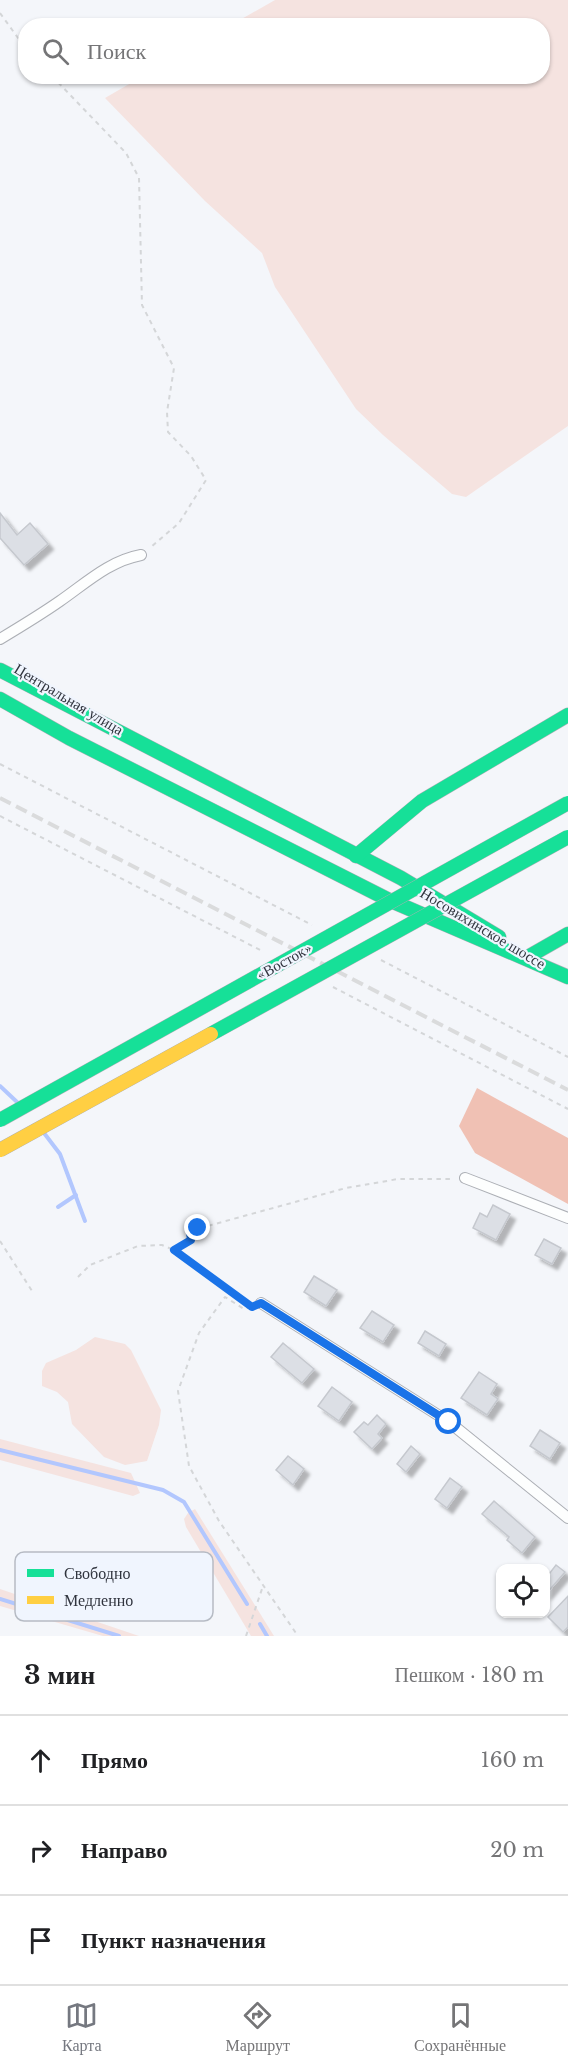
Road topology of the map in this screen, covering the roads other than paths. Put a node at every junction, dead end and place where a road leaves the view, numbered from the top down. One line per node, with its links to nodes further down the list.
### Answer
1 (141, 555): 2 (street)
2 (0, 639)
3 (0, 658): 7 (main road, Центральная улица)
4 (0, 670): 7 (main road, Носовихинское шоссе)
5 (0, 699): 12 (main road, Носовихинское шоссе)
6 (568, 715): 10 (main road)
7 (138, 741): 10 (main road, Носовихинское шоссе)
8 (568, 803): 14 (main road, «Восток», bridge)
9 (568, 837): 15 (main road, «Восток», bridge)
10 (356, 856): 12 (main road, Носовихинское шоссе)
11 (568, 934): 12 (main road)
12 (528, 957): 13 (main road, Носовихинское шоссе)
13 (568, 977)
14 (0, 1120)
15 (0, 1150)
16 (465, 1178): 17 (street)
17 (568, 1218)
18 (261, 1303): 19 (street)
19 (568, 1518)

